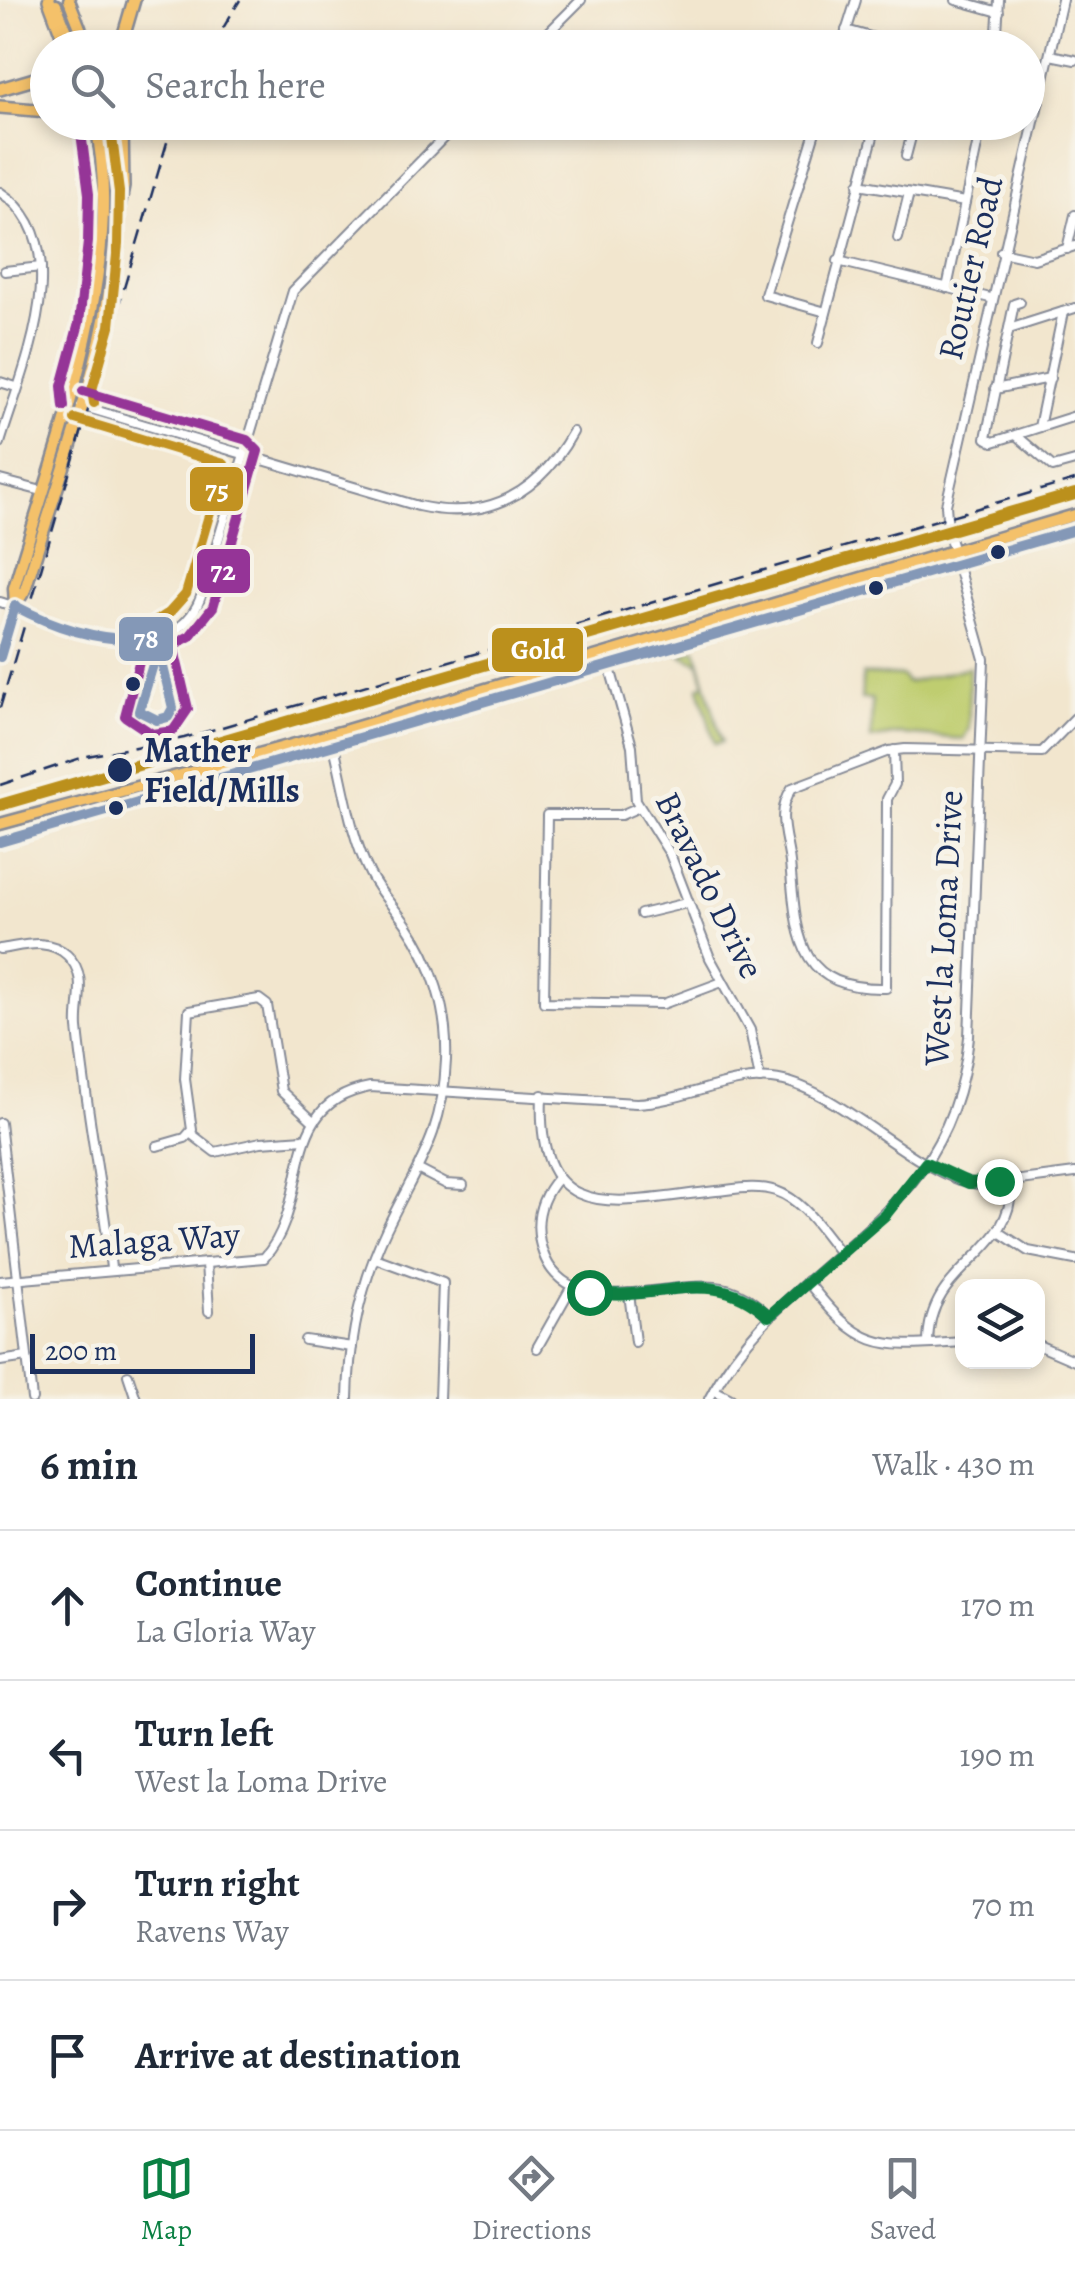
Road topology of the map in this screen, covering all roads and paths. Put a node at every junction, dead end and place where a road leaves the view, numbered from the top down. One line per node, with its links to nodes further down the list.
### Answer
1 (51, 0): 10 (highway)
2 (68, 0): 11 (main road)
3 (134, 0): 12 (highway)
4 (581, 0): 13 (street)
5 (856, 0): 14 (street)
6 (956, 0): 9 (street)
7 (999, 0): 9 (street)
8 (1062, 0): 16 (street, Routier Road)
9 (999, 12): 15 (street)
10 (63, 30)
11 (80, 30)
12 (125, 30)
13 (552, 30)
14 (846, 30)
15 (998, 30)
16 (1050, 55): 17 (street); 18 (street, Routier Road)
17 (1075, 60)
18 (1045, 75)
19 (30, 81): 20 (highway)
20 (0, 89)
21 (0, 107): 22 (highway)
22 (30, 110)
23 (96, 140): 51 (main road)
24 (110, 140): 38 (main road)
25 (122, 140): 38 (highway)
26 (441, 140): 66 (street)
27 (812, 140): 49 (street)
28 (872, 140): 33 (street)
29 (911, 140): 32 (street)
30 (978, 140): 36 (street)
31 (1029, 140): 41 (street, Routier Road)
32 (906, 156)
33 (859, 184): 35 (street); 42 (street)
34 (0, 192): 43 (street)
35 (909, 193): 36 (street); 39 (street)
36 (965, 202): 45 (street)
37 (1075, 215): 40 (street)
38 (116, 223): 60 (main road)
39 (898, 238)
40 (1071, 248): 41 (street)
41 (1001, 252): 46 (street, Routier Road)
42 (838, 260): 45 (street); 49 (street)
43 (42, 267): 44 (street); 57 (street)
44 (5, 271)
45 (947, 288): 46 (street)
46 (990, 298): 52 (street, Routier Road)
47 (1020, 302): 53 (street)
48 (1075, 308): 50 (street)
49 (826, 312): 54 (street)
50 (1064, 312): 53 (street); 55 (street)
51 (92, 314): 60 (main road); 69 (main road)
52 (983, 330): 53 (street); 58 (street, Routier Road)
53 (1008, 332): 59 (street)
54 (818, 342)
55 (1050, 378): 59 (street); 62 (street)
56 (0, 382): 57 (street)
57 (16, 387): 65 (street)
58 (970, 390): 59 (street); 72 (street, Routier Road)
59 (995, 392): 64 (street)
60 (79, 405): 66 (street); 76 (main road)
61 (1075, 416): 62 (street)
62 (1040, 427): 64 (street)
63 (573, 432): 66 (street)
64 (1016, 434): 67 (street)
65 (0, 443)
66 (243, 454): 76 (street)
67 (1075, 461)
68 (0, 480): 69 (street)
69 (42, 491): 76 (main road)
70 (1075, 516): 72 (main road)
71 (1075, 530): 73 (main road)
72 (953, 550): 73 (street, West la Loma Drive); 74 (main road)
73 (957, 563): 77 (main road); 83 (street, West la Loma Drive)
74 (839, 583): 77 (main road); 79 (main road)
75 (0, 602): 76 (street)
76 (15, 606): 78 (main road)
77 (797, 611): 79 (main road)
78 (0, 656)
79 (608, 660): 81 (main road); 84 (street, Bravado Drive)
80 (1075, 718): 83 (street)
81 (332, 740): 85 (main road); 86 (main road); 92 (street)
82 (894, 750): 82 (street); 83 (street)
83 (981, 751): 100 (street, West la Loma Drive)
84 (640, 807): 87 (street, Bravado Drive); 90 (street)
85 (0, 824)
86 (0, 842)
87 (686, 903): 88 (street); 90 (street, Bravado Drive)
88 (641, 914)
89 (0, 949): 111 (street)
90 (722, 982): 91 (street, Bravado Drive)
91 (760, 1079): 93 (street, Malaga Way); 100 (street)
92 (442, 1092): 93 (street, Malaga Way); 94 (street, Malaga Way); 101 (street)
93 (542, 1095): 103 (street)
94 (313, 1121): 96 (street); 97 (street, Malaga Way)
95 (0, 1123): 98 (street)
96 (190, 1133): 97 (street); 99 (street)
97 (304, 1139): 110 (street, Malaga Way)
98 (1, 1144): 112 (street)
99 (157, 1146)
100 (926, 1163): 104 (street); 107 (street, West la Loma Drive)
101 (418, 1170): 105 (street); 108 (street)
102 (1075, 1174): 104 (street)
103 (558, 1178): 107 (street); 115 (street)
104 (1011, 1180): 106 (street)
105 (462, 1185)
106 (999, 1232): 109 (street); 122 (street)
107 (841, 1254): 114 (street, West la Loma Drive)
108 (375, 1258): 123 (street); 134 (street)
109 (1075, 1260)
110 (206, 1263): 111 (street, Malaga Way); 117 (street)
111 (111, 1268): 112 (street, Malaga Way)
112 (19, 1279): 113 (street, Malaga Way); 126 (street)
113 (0, 1280)
114 (808, 1281): 118 (street, West la Loma Drive); 122 (street)
115 (572, 1286): 116 (street); 124 (street)
116 (630, 1293): 118 (street); 120 (street)
117 (209, 1311)
118 (769, 1316): 130 (street, West la Loma Drive)
119 (305, 1340): 123 (street)
120 (635, 1342)
121 (955, 1342): 122 (street)
122 (928, 1344)
123 (352, 1347): 133 (street)
124 (538, 1348)
125 (1045, 1348): 128 (street)
126 (27, 1357): 127 (street); 131 (street)
127 (0, 1361)
128 (1075, 1361)
129 (128, 1374): 132 (street)
130 (711, 1394): 135 (street)
131 (32, 1399)
132 (136, 1399)
133 (348, 1399)
134 (439, 1399)
135 (731, 1399)

